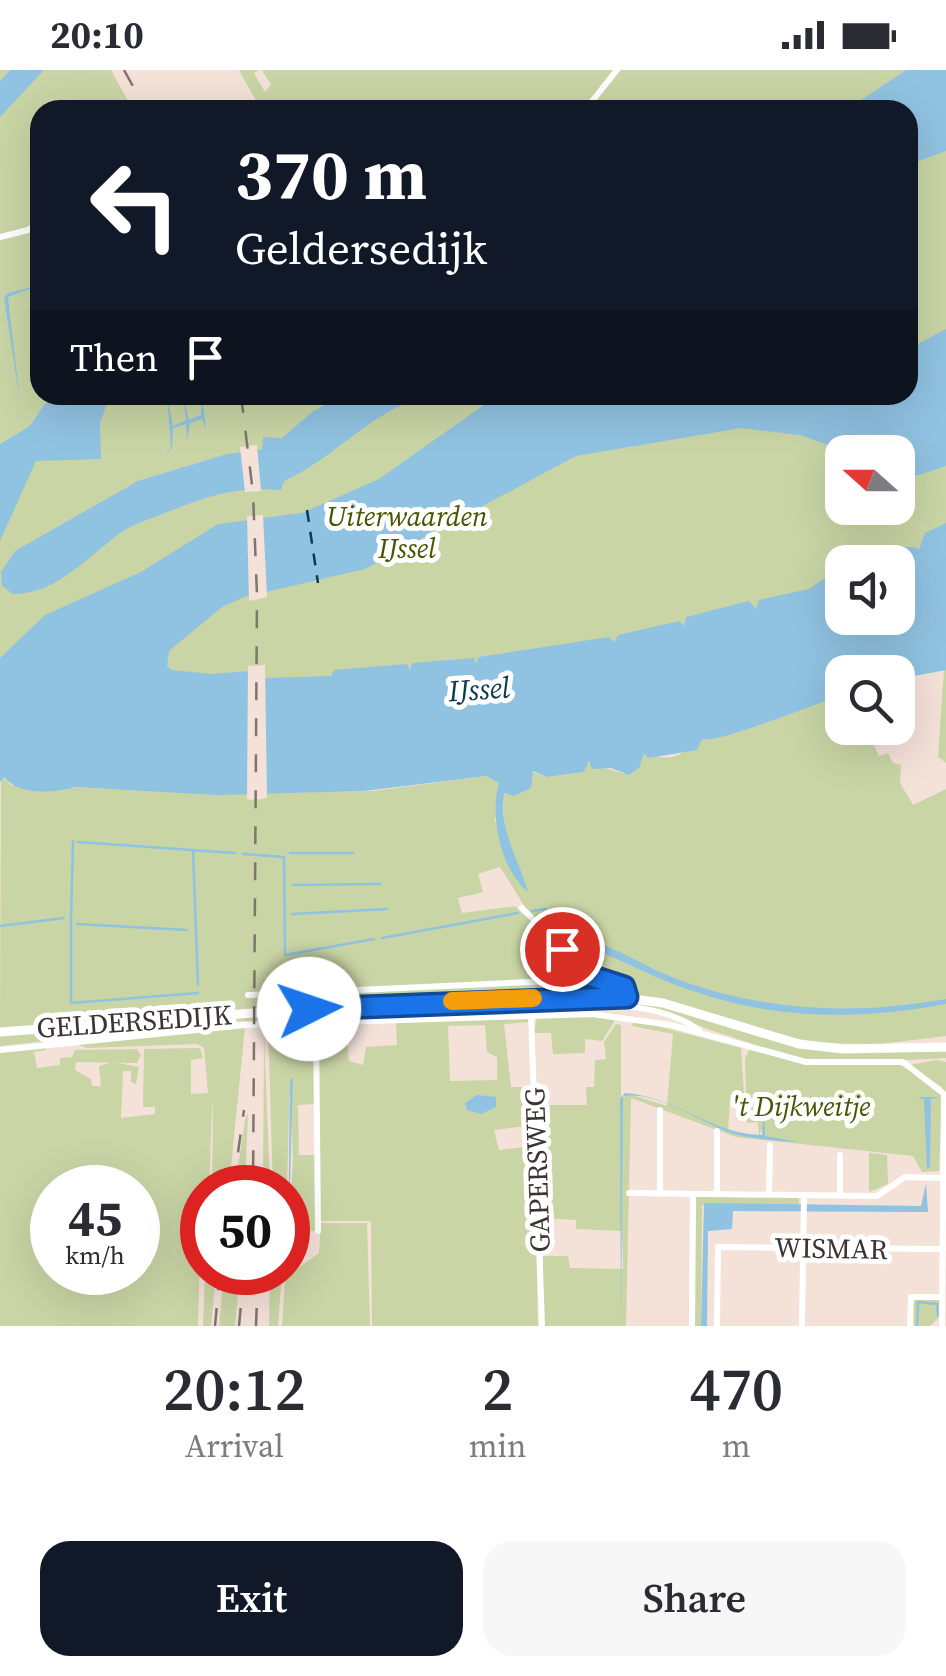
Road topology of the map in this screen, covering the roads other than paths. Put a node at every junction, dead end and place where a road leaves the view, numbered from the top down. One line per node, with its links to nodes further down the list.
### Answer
1 (618, 70): 2 (street)
2 (593, 100)
3 (30, 229): 4 (street)
4 (0, 237)
5 (522, 908): 6 (street, GELDERSEDIJK)
6 (596, 978): 7 (street, GELDERSEDIJK); 8 (street, GELDERSEDIJK)
7 (248, 995)
8 (626, 1002): 9 (street, GELDERSEDIJK); 12 (main road, GELDERSEDIJK); 13 (street, GELDERSEDIJK); 14 (main road, GELDERSEDIJK)
9 (550, 1013): 10 (street, GELDERSEDIJK); 13 (street, GELDERSEDIJK)
10 (531, 1014): 11 (street, GELDERSEDIJK); 33 (street, GAPERSWEG)
11 (316, 1022): 15 (street, GELDERSEDIJK); 28 (street)
12 (0, 1032)
13 (702, 1033): 20 (street, GELDERSEDIJK)
14 (946, 1047)
15 (0, 1050)
16 (660, 1110): 22 (street)
17 (717, 1132): 24 (street)
18 (770, 1146): 25 (street)
19 (840, 1155): 26 (street)
20 (945, 1178): 26 (street); 30 (street)
21 (628, 1193): 22 (street)
22 (660, 1194): 23 (street)
23 (694, 1194): 24 (street); 34 (street)
24 (717, 1194): 25 (street)
25 (769, 1195): 27 (street)
26 (840, 1196): 27 (street)
27 (804, 1197): 29 (street)
28 (318, 1231)
29 (804, 1248): 30 (street, WISMAR); 35 (street, WISMAR); 36 (street)
30 (942, 1249): 31 (street)
31 (942, 1296): 32 (street); 37 (street)
32 (942, 1325)
33 (542, 1326)
34 (692, 1326)
35 (718, 1326)
36 (802, 1326)
37 (910, 1326)

